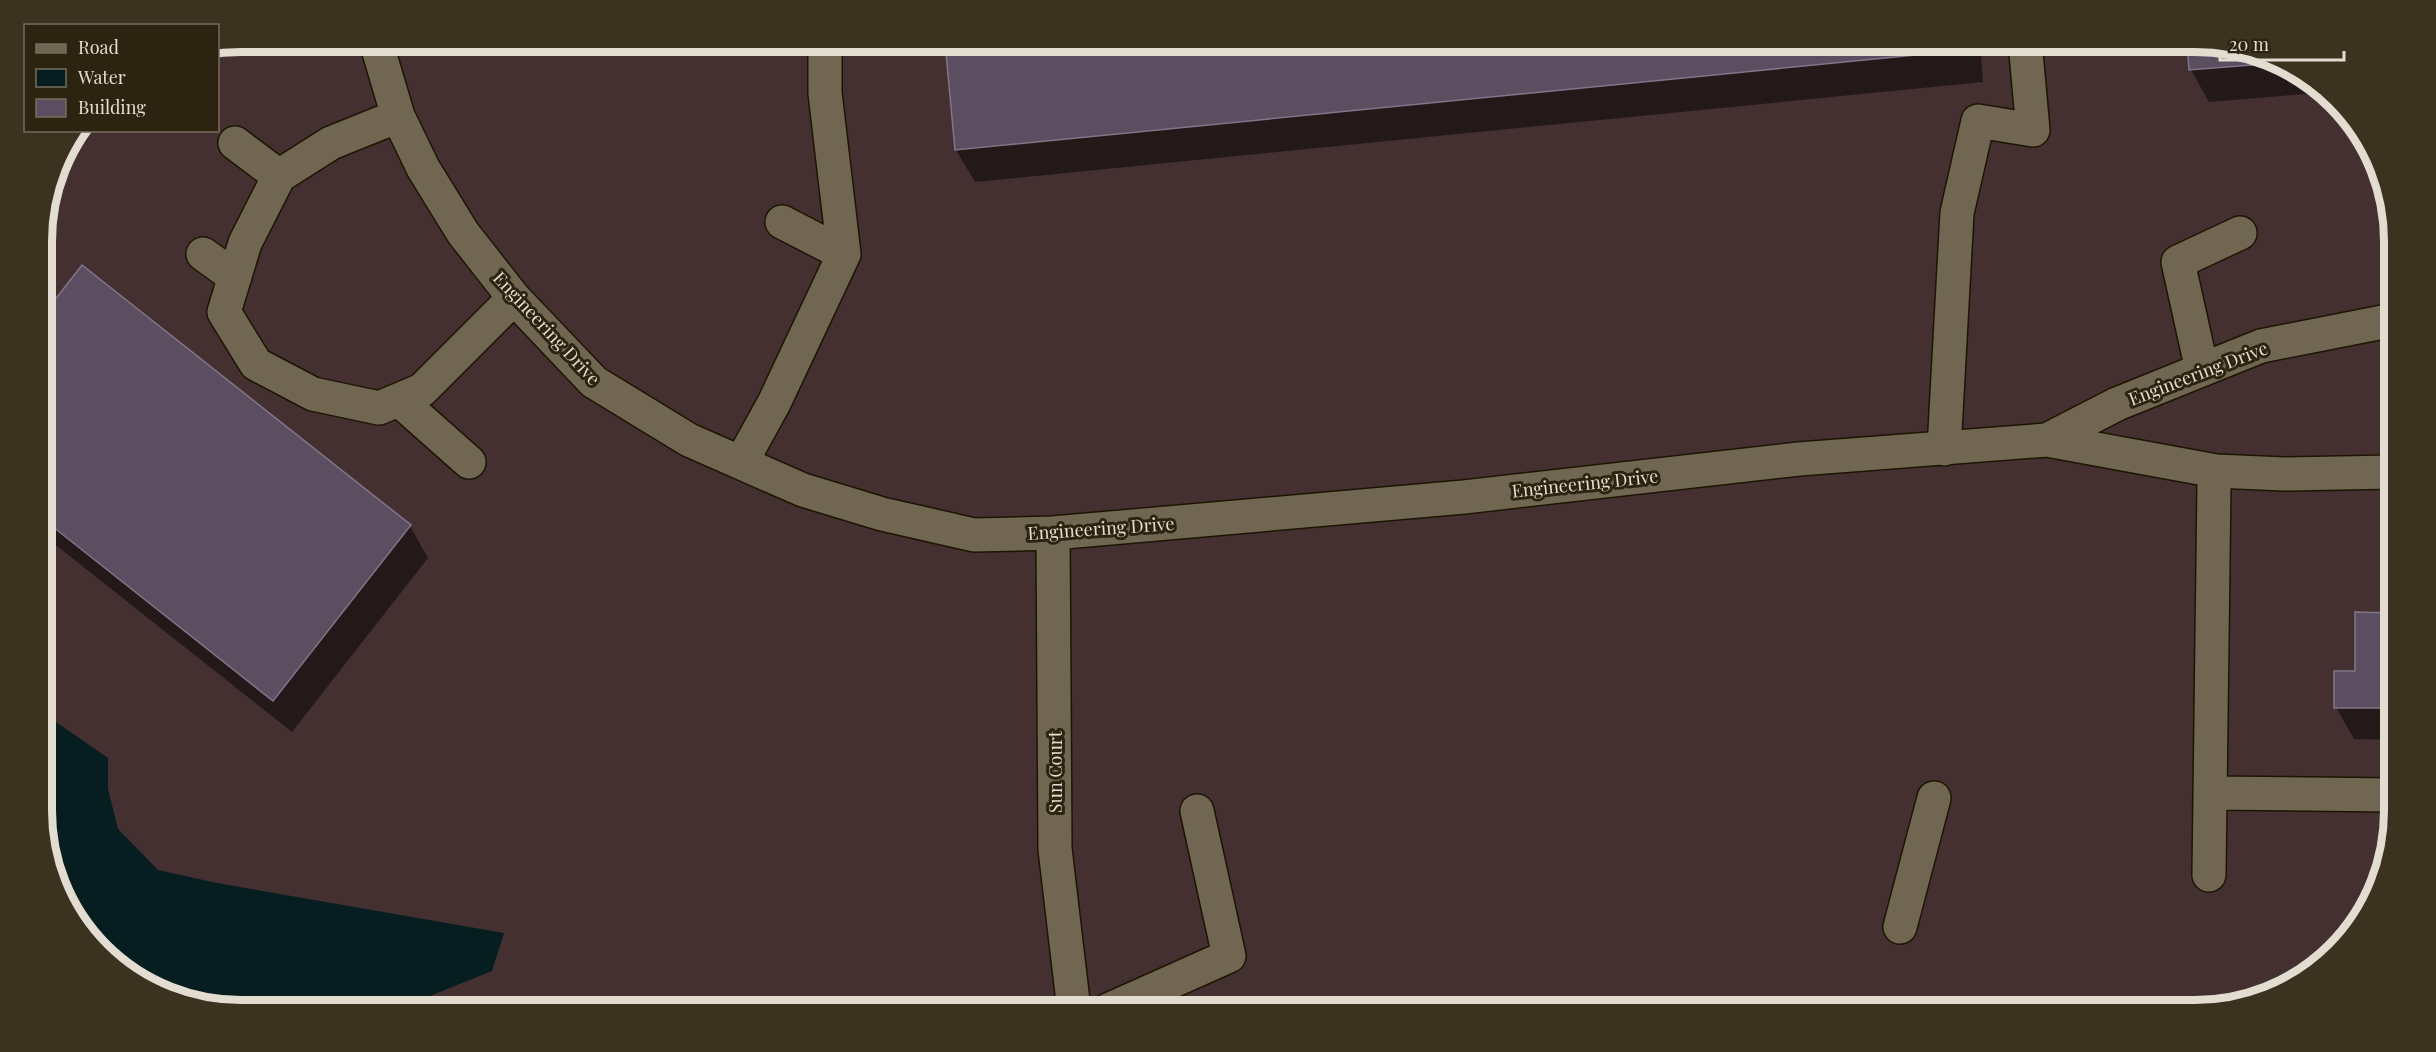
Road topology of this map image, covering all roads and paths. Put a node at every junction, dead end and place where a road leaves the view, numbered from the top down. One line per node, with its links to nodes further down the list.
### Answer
1 (2026, 52): 17 (street)
2 (378, 53): 4 (street, Engineering Drive)
3 (825, 53): 10 (street)
4 (398, 116): 6 (street); 12 (street, Engineering Drive)
5 (235, 143): 6 (street)
6 (279, 176): 11 (street)
7 (782, 222): 10 (street)
8 (2240, 233): 14 (street)
9 (203, 254): 11 (street)
10 (844, 254): 18 (street)
11 (235, 277): 15 (street)
12 (514, 298): 15 (street); 18 (street, Engineering Drive)
13 (2384, 322): 14 (street, Engineering Drive)
14 (2202, 370): 16 (street, Engineering Drive)
15 (399, 400): 19 (street)
16 (2047, 440): 17 (street, Engineering Drive); 20 (street, Engineering Drive)
17 (1944, 449): 22 (street, Engineering Drive)
18 (742, 461): 22 (street, Engineering Drive)
19 (470, 462)
20 (2217, 471): 21 (street, Engineering Drive); 23 (street)
21 (2384, 472)
22 (1053, 533): 29 (street, Sun Court)
23 (2210, 793): 24 (street); 27 (street)
24 (2384, 795)
25 (1934, 798): 28 (street)
26 (1197, 811): 30 (street)
27 (2209, 875)
28 (1900, 927)
29 (1073, 1000)
30 (1131, 1000)

